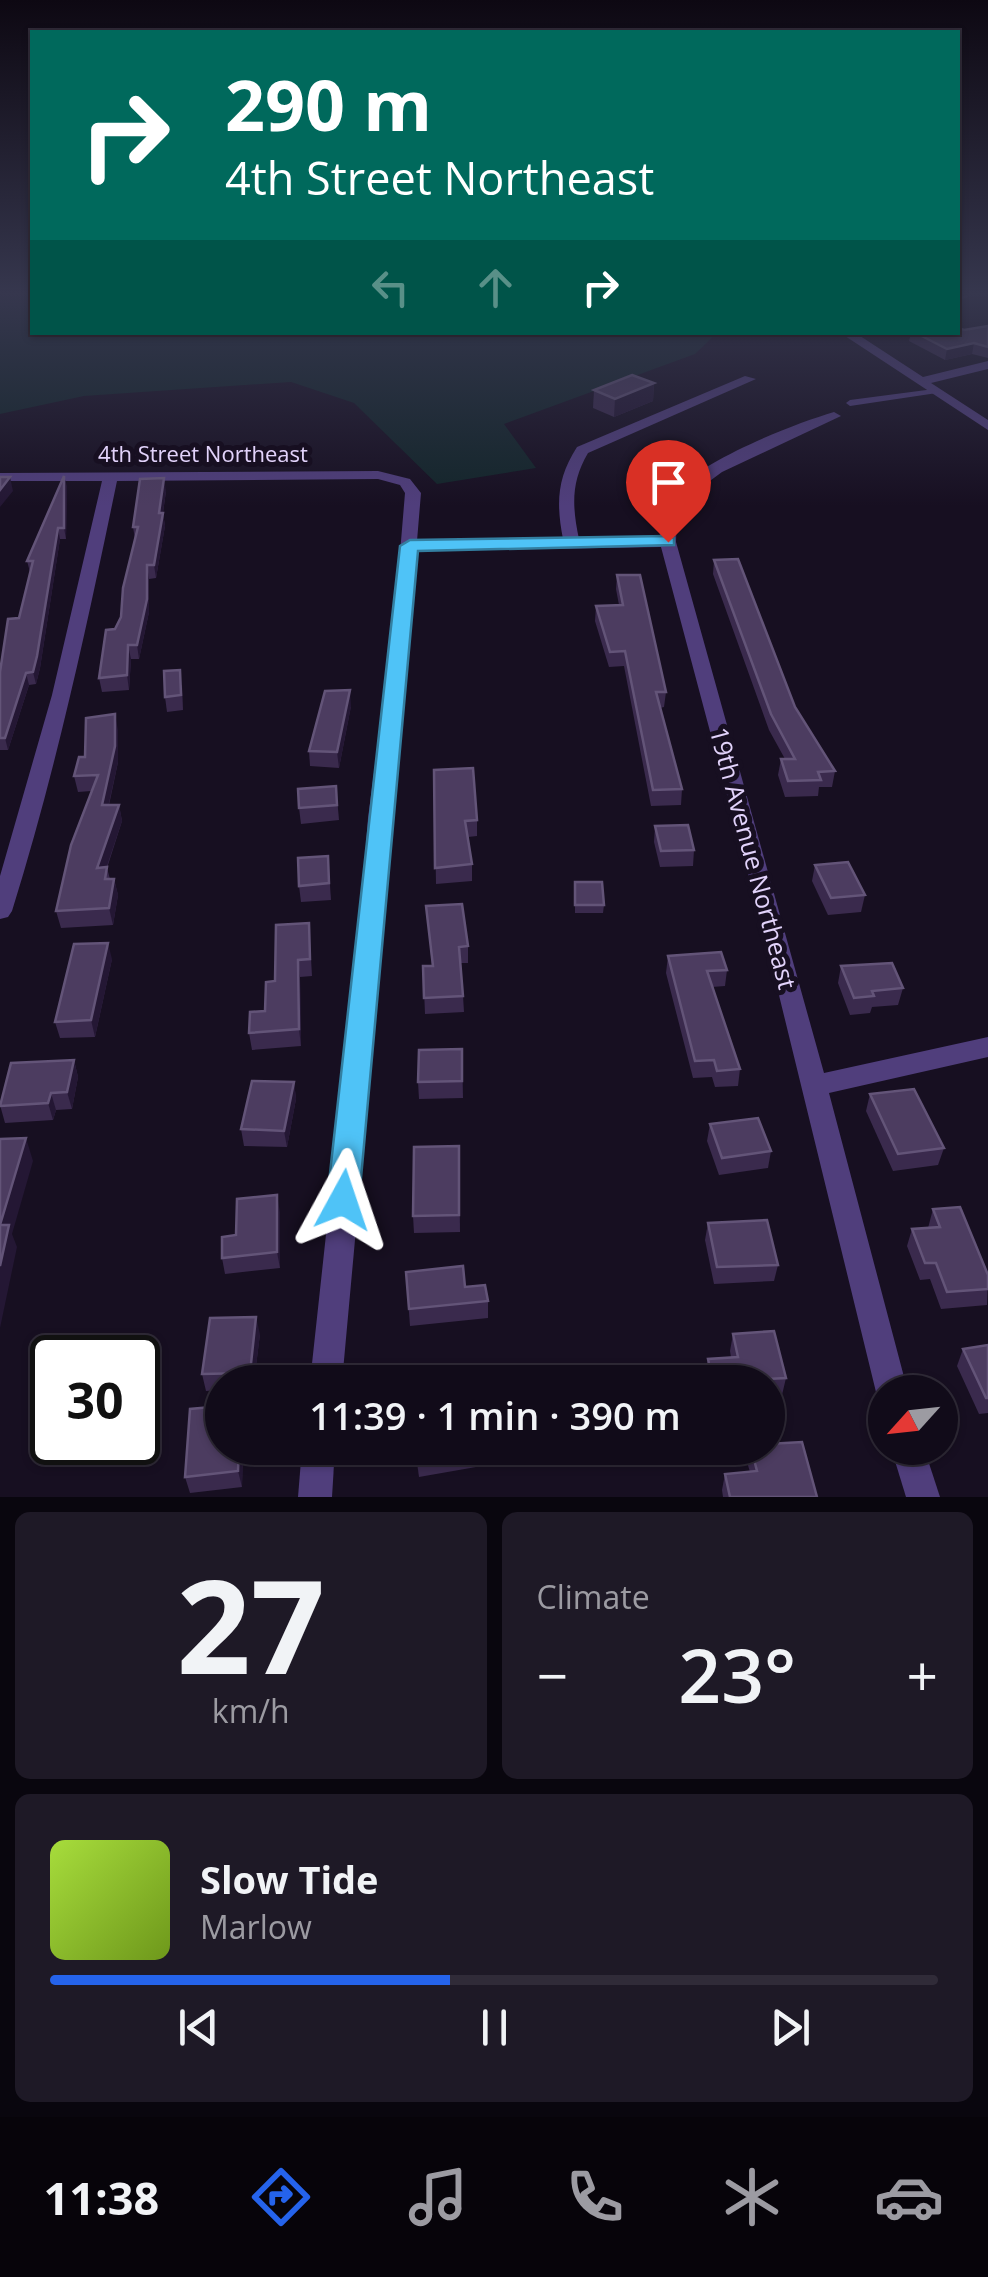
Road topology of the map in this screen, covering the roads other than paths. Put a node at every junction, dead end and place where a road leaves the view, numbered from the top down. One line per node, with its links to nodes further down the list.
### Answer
1 (895, 366): 4 (street)
2 (985, 366): 4 (street)
3 (750, 379): 11 (street)
4 (920, 382): 5 (street)
5 (934, 391): 6 (lane); 7 (street)
6 (842, 410): 10 (street, 19th Avenue Northeast)
7 (988, 426)
8 (111, 476): 9 (street, 4th Street Northeast); 12 (street, 4th Street Northeast); 13 (street)
9 (0, 477)
10 (668, 542): 11 (street); 15 (street, 19th Avenue Northeast)
11 (572, 543): 12 (street)
12 (410, 546): 16 (street)
13 (0, 911)
14 (988, 1047): 15 (street)
15 (813, 1086): 17 (street, 19th Avenue Northeast)
16 (328, 1365)
17 (888, 1375)
18 (317, 1465): 20 (street)
19 (913, 1465): 21 (street)
20 (314, 1497)
21 (922, 1497)

